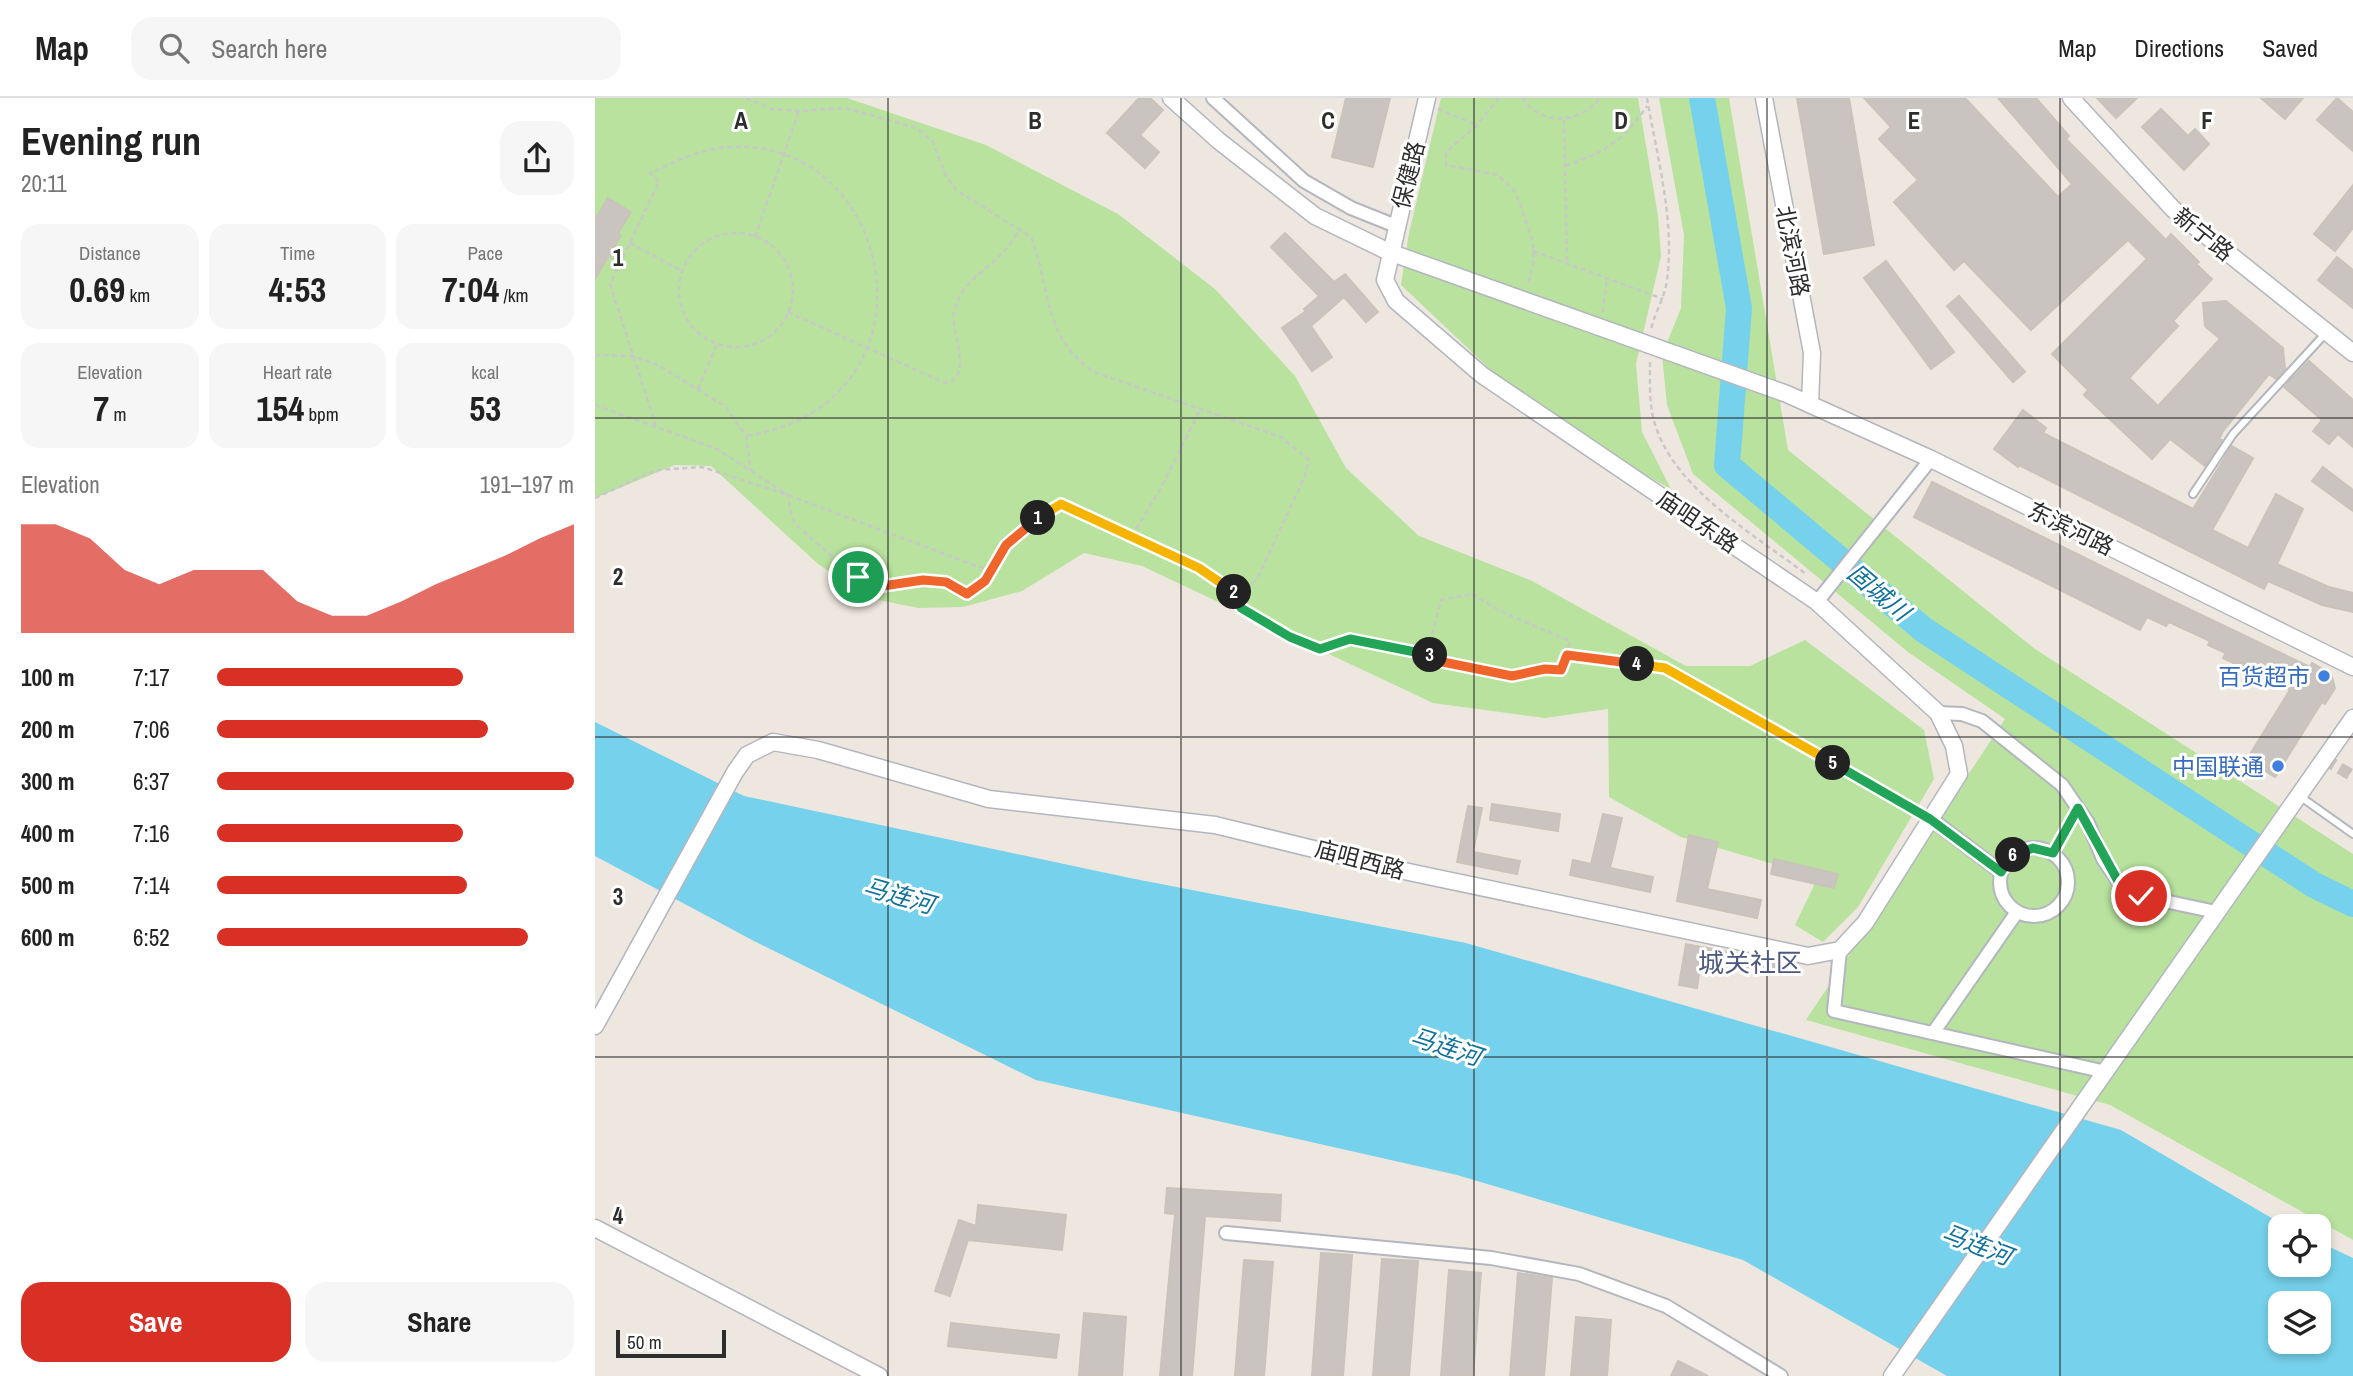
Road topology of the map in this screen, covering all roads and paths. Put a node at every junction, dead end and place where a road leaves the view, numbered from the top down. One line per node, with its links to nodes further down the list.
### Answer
1 (746, 98): 12 (path)
2 (1171, 98): 22 (street, 东滨河路)
3 (1213, 98): 17 (street)
4 (1499, 98): 14 (path)
5 (1523, 98): 13 (path)
6 (1600, 98): 13 (path)
7 (1647, 98): 11 (path)
8 (2071, 98): 32 (street, 新宁路)
9 (1426, 101): 14 (path); 17 (street, 保健路)
10 (1767, 103): 40 (street, 北滨河路)
11 (1648, 105): 16 (path); 29 (path)
12 (799, 111): 15 (path); 18 (path)
13 (1564, 120): 16 (path)
14 (1477, 125): 21 (path)
15 (782, 155): 19 (path); 20 (path); 35 (path)
16 (1565, 166): 25 (path)
17 (1396, 226): 22 (street, 保健路)
18 (1021, 228): 35 (path); 42 (path)
19 (755, 237): 26 (path); 30 (path)
20 (630, 243): 24 (path); 26 (path)
21 (1533, 251): 25 (path); 28 (path)
22 (1389, 252): 28 (street, 东滨河路); 52 (street, 庙咀东路)
23 (609, 256): 24 (path)
24 (620, 263): 38 (path)
25 (1567, 263): 27 (path)
26 (682, 271): 33 (path)
27 (1607, 278): 29 (path); 31 (path)
28 (1525, 298): 31 (street, 东滨河路)
29 (1663, 299): 34 (path)
30 (788, 312): 33 (path); 35 (path)
31 (1601, 325): 34 (street, 东滨河路)
32 (2326, 332): 36 (street, 新宁路); 47 (lane)
33 (717, 344): 39 (path)
34 (1654, 344): 40 (street, 东滨河路); 52 (path)
35 (868, 349): 44 (path)
36 (2353, 353)
37 (595, 355): 38 (path)
38 (633, 356): 39 (path); 43 (path)
39 (698, 388): 44 (path)
40 (1810, 404): 45 (street, 东滨河路)
41 (595, 405): 43 (path)
42 (1200, 410): 50 (path); 53 (path)
43 (657, 427): 46 (path)
44 (746, 436): 46 (path)
45 (1931, 459): 52 (street); 56 (street, 东滨河路)
46 (751, 471): 48 (path)
47 (2193, 494)
48 (788, 495): 49 (path); 51 (path); 51 (path)
49 (595, 498)
50 (1132, 536): 51 (path); 53 (path)
51 (990, 571)
52 (1824, 592): 57 (street, 庙咀东路)
53 (1238, 596): 54 (path)
54 (1427, 653): 55 (path); 55 (path)
55 (1567, 655): 61 (path)
56 (2353, 667)
57 (1938, 713): 60 (street); 61 (street, 庙咀东路)
58 (2353, 718): 59 (street)
59 (2296, 799): 62 (lane); 66 (street)
60 (2078, 808): 63 (path); 66 (street)
61 (1930, 819): 64 (street); 67 (street)
62 (2353, 834)
63 (2053, 853): 64 (street); 65 (street)
64 (2001, 872): 65 (street)
65 (2017, 912): 69 (street)
66 (2216, 912): 70 (street)
67 (1840, 950): 68 (street, 庙咀西路); 69 (street)
68 (595, 1027)
69 (1933, 1033): 70 (street)
70 (2106, 1072): 75 (street)
71 (595, 1228): 73 (street)
72 (1226, 1233): 74 (street)
73 (879, 1376)
74 (1781, 1376)
75 (1892, 1376)

